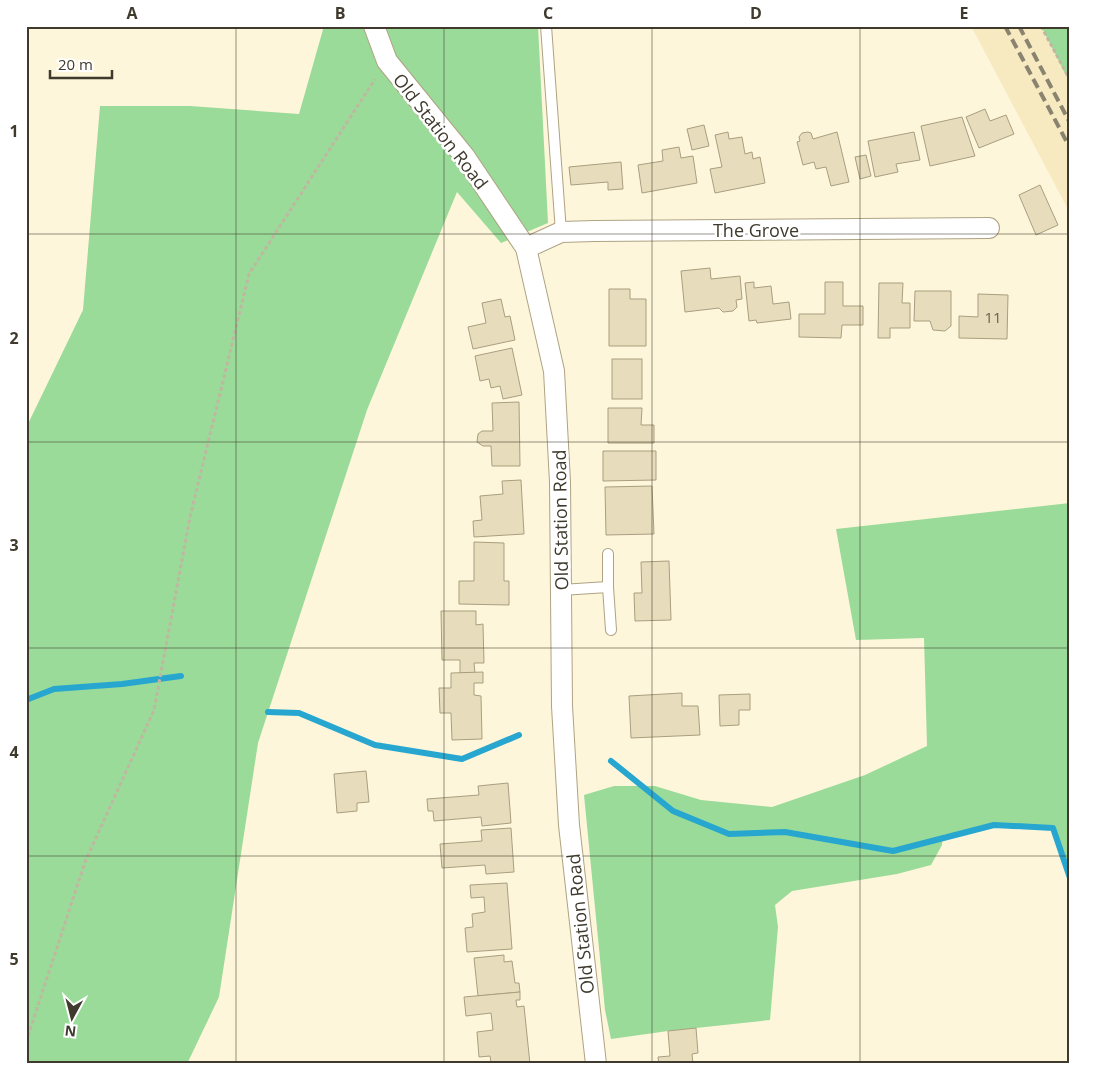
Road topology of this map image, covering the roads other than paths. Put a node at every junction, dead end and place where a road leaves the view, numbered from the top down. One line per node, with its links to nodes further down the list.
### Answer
1 (374, 26): 5 (street, Old Station Road)
2 (546, 26): 4 (lane)
3 (989, 228): 4 (street, The Grove)
4 (561, 232): 5 (street, The Grove)
5 (526, 248): 8 (street, Old Station Road)
6 (608, 554): 7 (lane)
7 (608, 587): 8 (lane); 9 (lane)
8 (561, 590): 10 (street, Old Station Road)
9 (612, 630)
10 (596, 1064)

